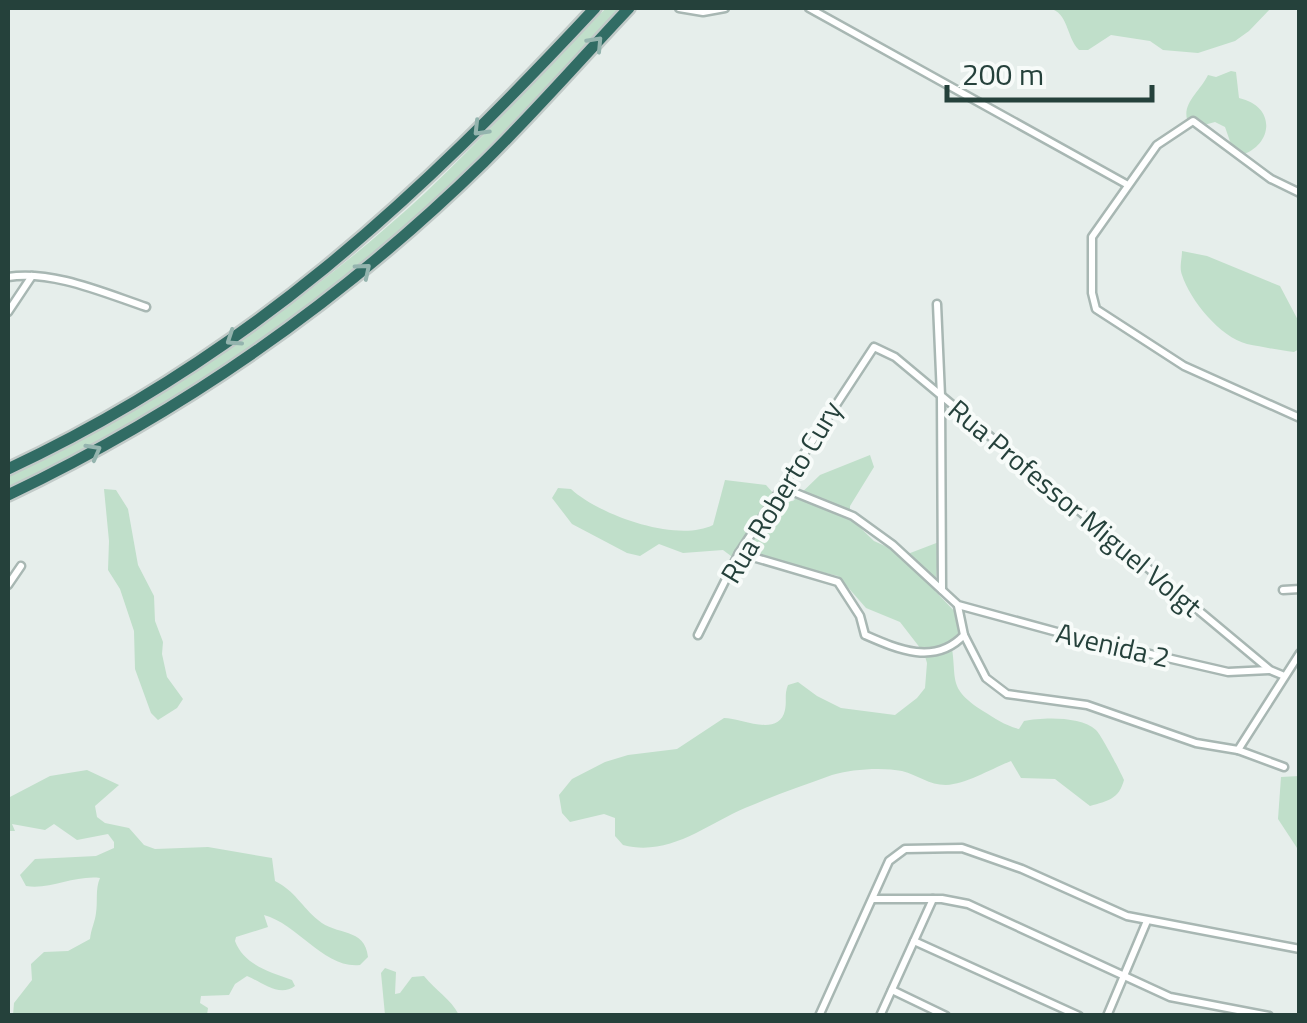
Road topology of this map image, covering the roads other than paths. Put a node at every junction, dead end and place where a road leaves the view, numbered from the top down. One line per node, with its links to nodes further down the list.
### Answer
1 (595, 8): 16 (highway, one-way to 16)
2 (630, 8): 18 (highway, one-way to 2)
3 (679, 8): 4 (street)
4 (725, 8)
5 (809, 8): 6 (street)
6 (1128, 185): 7 (street); 15 (street)
7 (1300, 193)
8 (33, 275): 9 (street); 11 (street); 12 (street)
9 (8, 278)
10 (937, 304): 14 (street)
11 (146, 307)
12 (8, 312)
13 (868, 352): 14 (street, Rua Professor Miguel Volgt); 17 (street, Rua Roberto Cury)
14 (942, 396): 23 (street); 29 (street, Rua Professor Miguel Volgt)
15 (1300, 418)
16 (8, 469)
17 (781, 487): 19 (street, Rua Roberto Cury); 23 (street)
18 (8, 495)
19 (739, 553): 26 (street, Rua Roberto Cury); 27 (street)
20 (22, 566): 21 (street)
21 (8, 586)
22 (1300, 588): 24 (street)
23 (942, 590): 25 (street)
24 (1284, 590)
25 (958, 605): 27 (street); 29 (street, Avenida 2)
26 (698, 635)
27 (964, 635): 31 (street)
28 (1300, 652): 30 (street)
29 (1270, 670): 30 (street, Rua Professor Miguel Volgt)
30 (1282, 675): 31 (street)
31 (1238, 750): 32 (street)
32 (1284, 767)
33 (873, 899): 34 (street); 35 (street); 40 (street)
34 (933, 899): 36 (street); 38 (street)
35 (1147, 920): 37 (street); 38 (street)
36 (914, 941): 39 (street); 43 (street)
37 (1300, 948)
38 (1123, 976): 44 (street); 45 (street)
39 (892, 990): 41 (street); 42 (street)
40 (819, 1016)
41 (880, 1016)
42 (946, 1016)
43 (1079, 1016)
44 (1107, 1016)
45 (1269, 1016)

